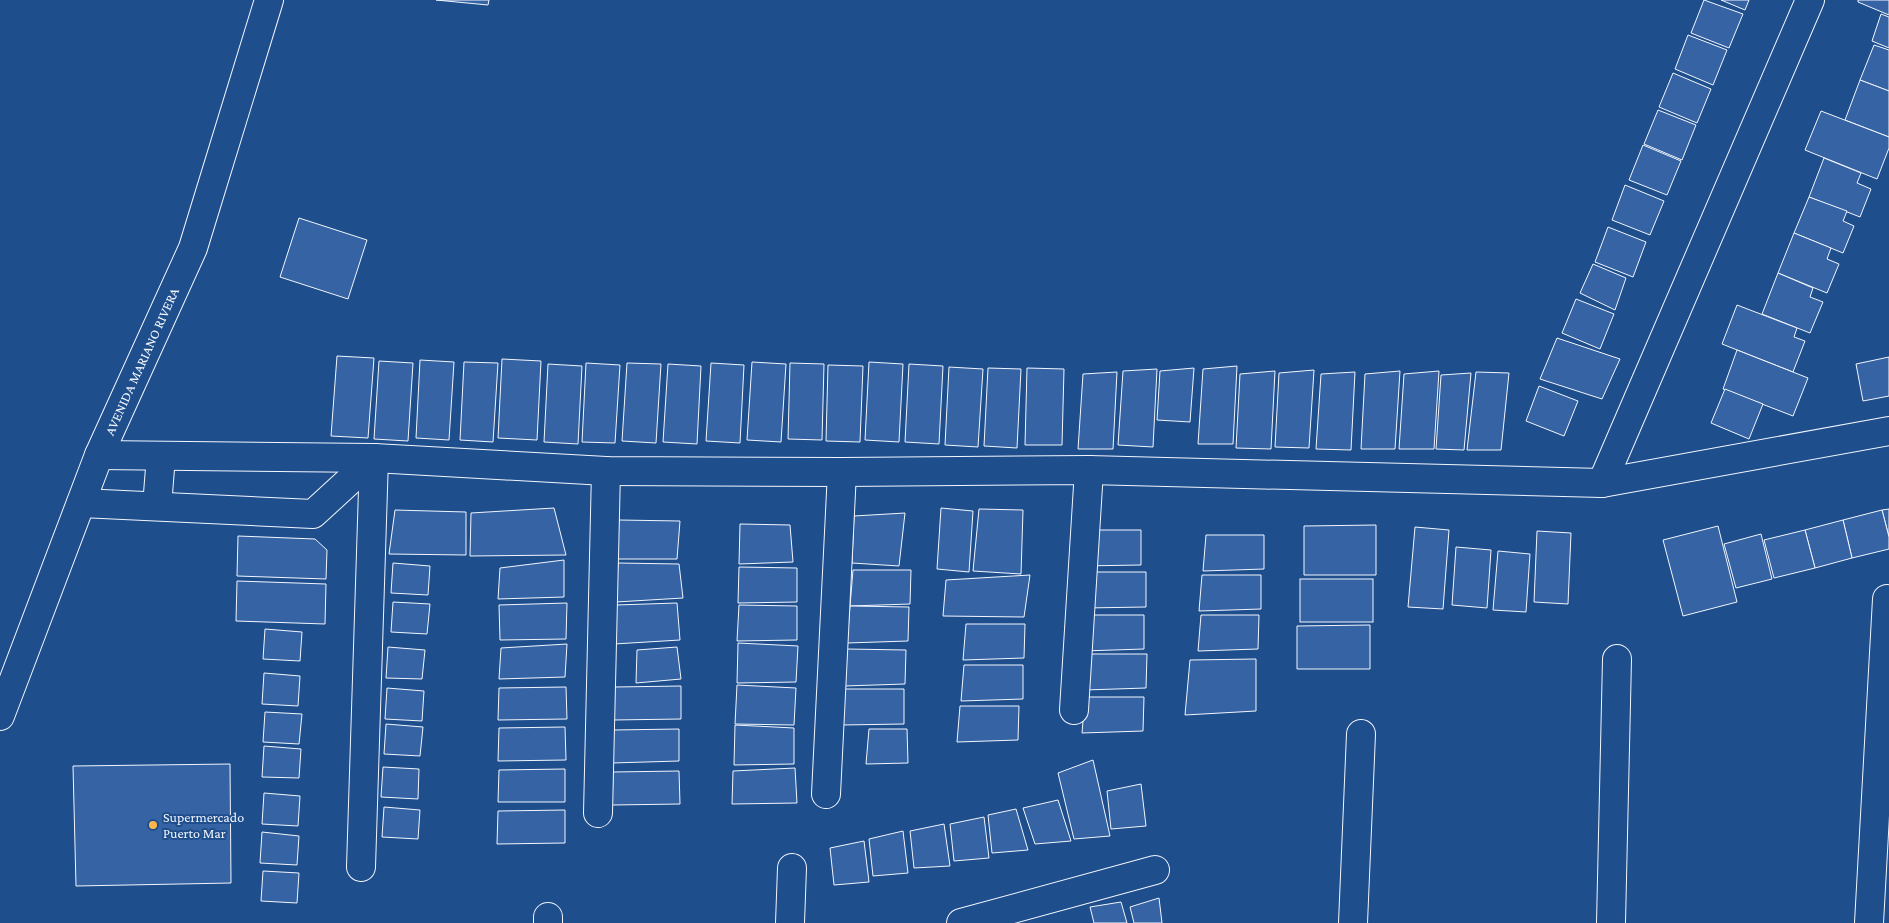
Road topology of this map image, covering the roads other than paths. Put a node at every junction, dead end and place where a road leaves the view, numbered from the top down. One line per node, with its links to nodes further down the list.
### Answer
1 (269, 0): 4 (street, AVENIDA MARIANO RIVERA)
2 (1810, 0): 10 (street)
3 (1889, 431): 10 (street)
4 (100, 455): 5 (street); 11 (street, AVENIDA MARIANO RIVERA)
5 (161, 456): 6 (street); 12 (street)
6 (374, 458): 8 (street); 12 (street); 20 (street)
7 (1089, 470): 9 (street); 10 (street); 15 (street)
8 (606, 471): 9 (street); 19 (street)
9 (842, 472): 18 (street)
10 (1602, 483)
11 (81, 503): 12 (street); 16 (street, AVENIDA MARIANO RIVERA)
12 (158, 506)
13 (1887, 599): 27 (street)
14 (1617, 659): 26 (street)
15 (1074, 710)
16 (0, 716)
17 (1361, 734): 25 (street)
18 (826, 794)
19 (598, 813)
20 (361, 867)
21 (792, 868): 23 (street)
22 (1155, 870): 24 (street)
23 (790, 923)
24 (961, 923)
25 (1353, 923)
26 (1611, 923)
27 (1869, 923)

